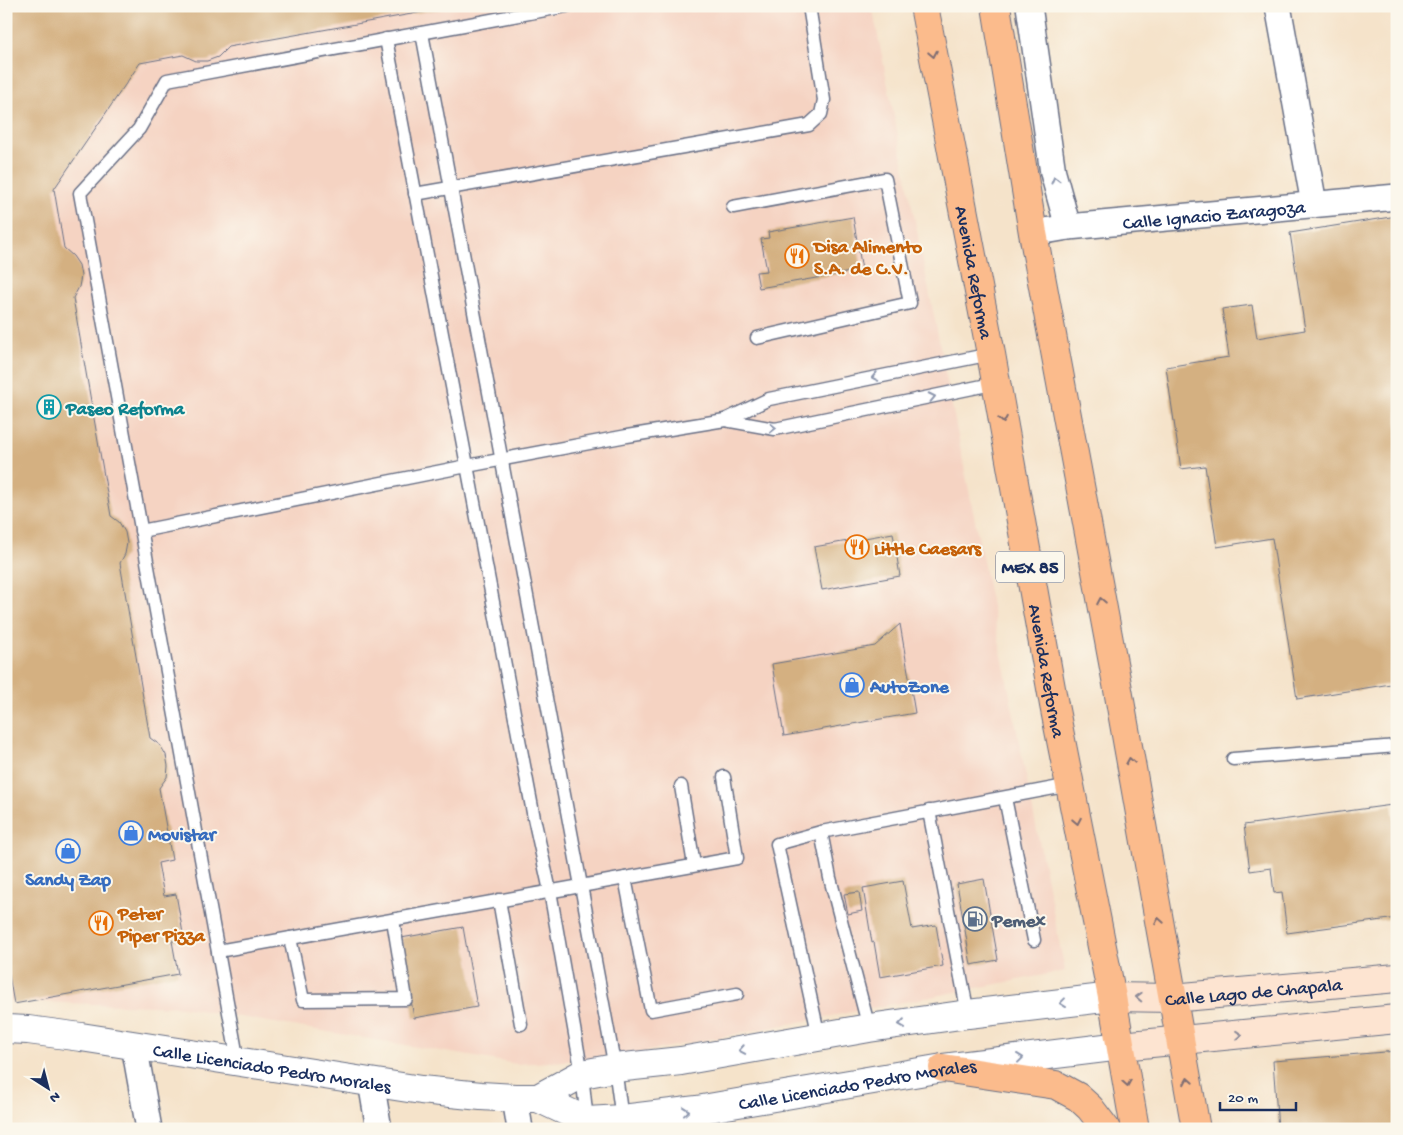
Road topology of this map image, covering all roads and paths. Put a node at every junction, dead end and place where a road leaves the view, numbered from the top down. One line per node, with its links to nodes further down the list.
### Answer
1 (567, 6): 7 (lane)
2 (809, 6): 9 (lane)
3 (924, 6): 17 (main road, Avenida Reforma / MEX 85, one-way to 17)
4 (996, 6): 15 (main road, MEX 85)
5 (1029, 6): 14 (street, one-way to 5)
6 (1278, 6): 12 (street)
7 (422, 33): 8 (lane); 9 (lane)
8 (386, 40): 10 (lane); 22 (lane)
9 (451, 188): 10 (lane); 20 (lane)
10 (416, 194): 21 (lane)
11 (1397, 197): 12 (street, Calle Ignacio Zaragoza)
12 (1314, 204): 14 (street, Calle Ignacio Zaragoza)
13 (732, 207): 16 (lane)
14 (1068, 227): 15 (street, Calle Ignacio Zaragoza)
15 (1033, 233): 43 (main road, MEX 85, one-way to 15)
16 (757, 338)
17 (991, 354): 18 (main road, Avenida Reforma / MEX 85); 19 (lane, one-way to 19)
18 (997, 383): 19 (lane, one-way to 18); 27 (main road, Avenida Reforma / MEX 85, one-way to 27)
19 (725, 420): 20 (lane)
20 (502, 459): 21 (lane); 33 (lane)
21 (467, 466): 22 (lane); 34 (lane)
22 (142, 531): 39 (lane)
23 (1397, 746): 24 (lane)
24 (1234, 760)
25 (724, 777): 31 (lane)
26 (681, 786): 31 (lane)
27 (1070, 786): 28 (lane); 42 (main road, Avenida Reforma / MEX 85, one-way to 42)
28 (1005, 798): 29 (lane); 38 (lane)
29 (928, 811): 30 (lane); 44 (lane)
30 (821, 832): 47 (lane); 49 (lane)
31 (694, 865): 32 (lane)
32 (626, 878): 33 (lane); 41 (lane)
33 (581, 886): 34 (lane); 54 (lane)
34 (550, 891): 35 (lane); 56 (lane)
35 (499, 900): 36 (lane); 46 (lane)
36 (393, 920): 37 (lane); 37 (lane)
37 (290, 938): 39 (lane)
38 (1034, 940)
39 (218, 951): 53 (lane)
40 (1397, 978): 43 (main road, Calle Lago de Chapala)
41 (737, 994)
42 (1112, 997): 43 (main road, Calle Lago de Chapala, one-way to 42); 44 (street, one-way to 44); 52 (main road, Avenida Reforma / MEX 85)
43 (1172, 998): 50 (main road, MEX 85)
44 (968, 1014): 47 (street, one-way to 47)
45 (1397, 1020): 50 (main road, one-way to 45)
46 (521, 1024)
47 (869, 1028): 49 (street)
48 (6, 1029): 51 (street, Calle Licenciado Pedro Morales)
49 (819, 1037): 54 (street, one-way to 54)
50 (1181, 1040): 52 (main road); 66 (main road, MEX 85, one-way to 50)
51 (134, 1045): 53 (street, Calle Licenciado Pedro Morales); 61 (street)
52 (1121, 1046): 55 (street, Calle Licenciado Pedro Morales, one-way to 52); 65 (main road, Avenida Reforma / MEX 85, one-way to 65)
53 (238, 1062): 57 (street, Calle Licenciado Pedro Morales)
54 (615, 1068): 56 (street); 59 (lane)
55 (943, 1068): 59 (street, Calle Licenciado Pedro Morales, one-way to 55); 64 (main road)
56 (582, 1074): 58 (street); 60 (lane)
57 (371, 1082): 58 (street, Calle Licenciado Pedro Morales); 62 (street)
58 (527, 1098): 60 (street, Calle Licenciado Pedro Morales); 63 (street)
59 (622, 1119): 60 (street, Calle Licenciado Pedro Morales)
60 (587, 1121)
61 (149, 1129)
62 (379, 1129)
63 (520, 1129)
64 (1106, 1129)
65 (1135, 1129)
66 (1196, 1129)

